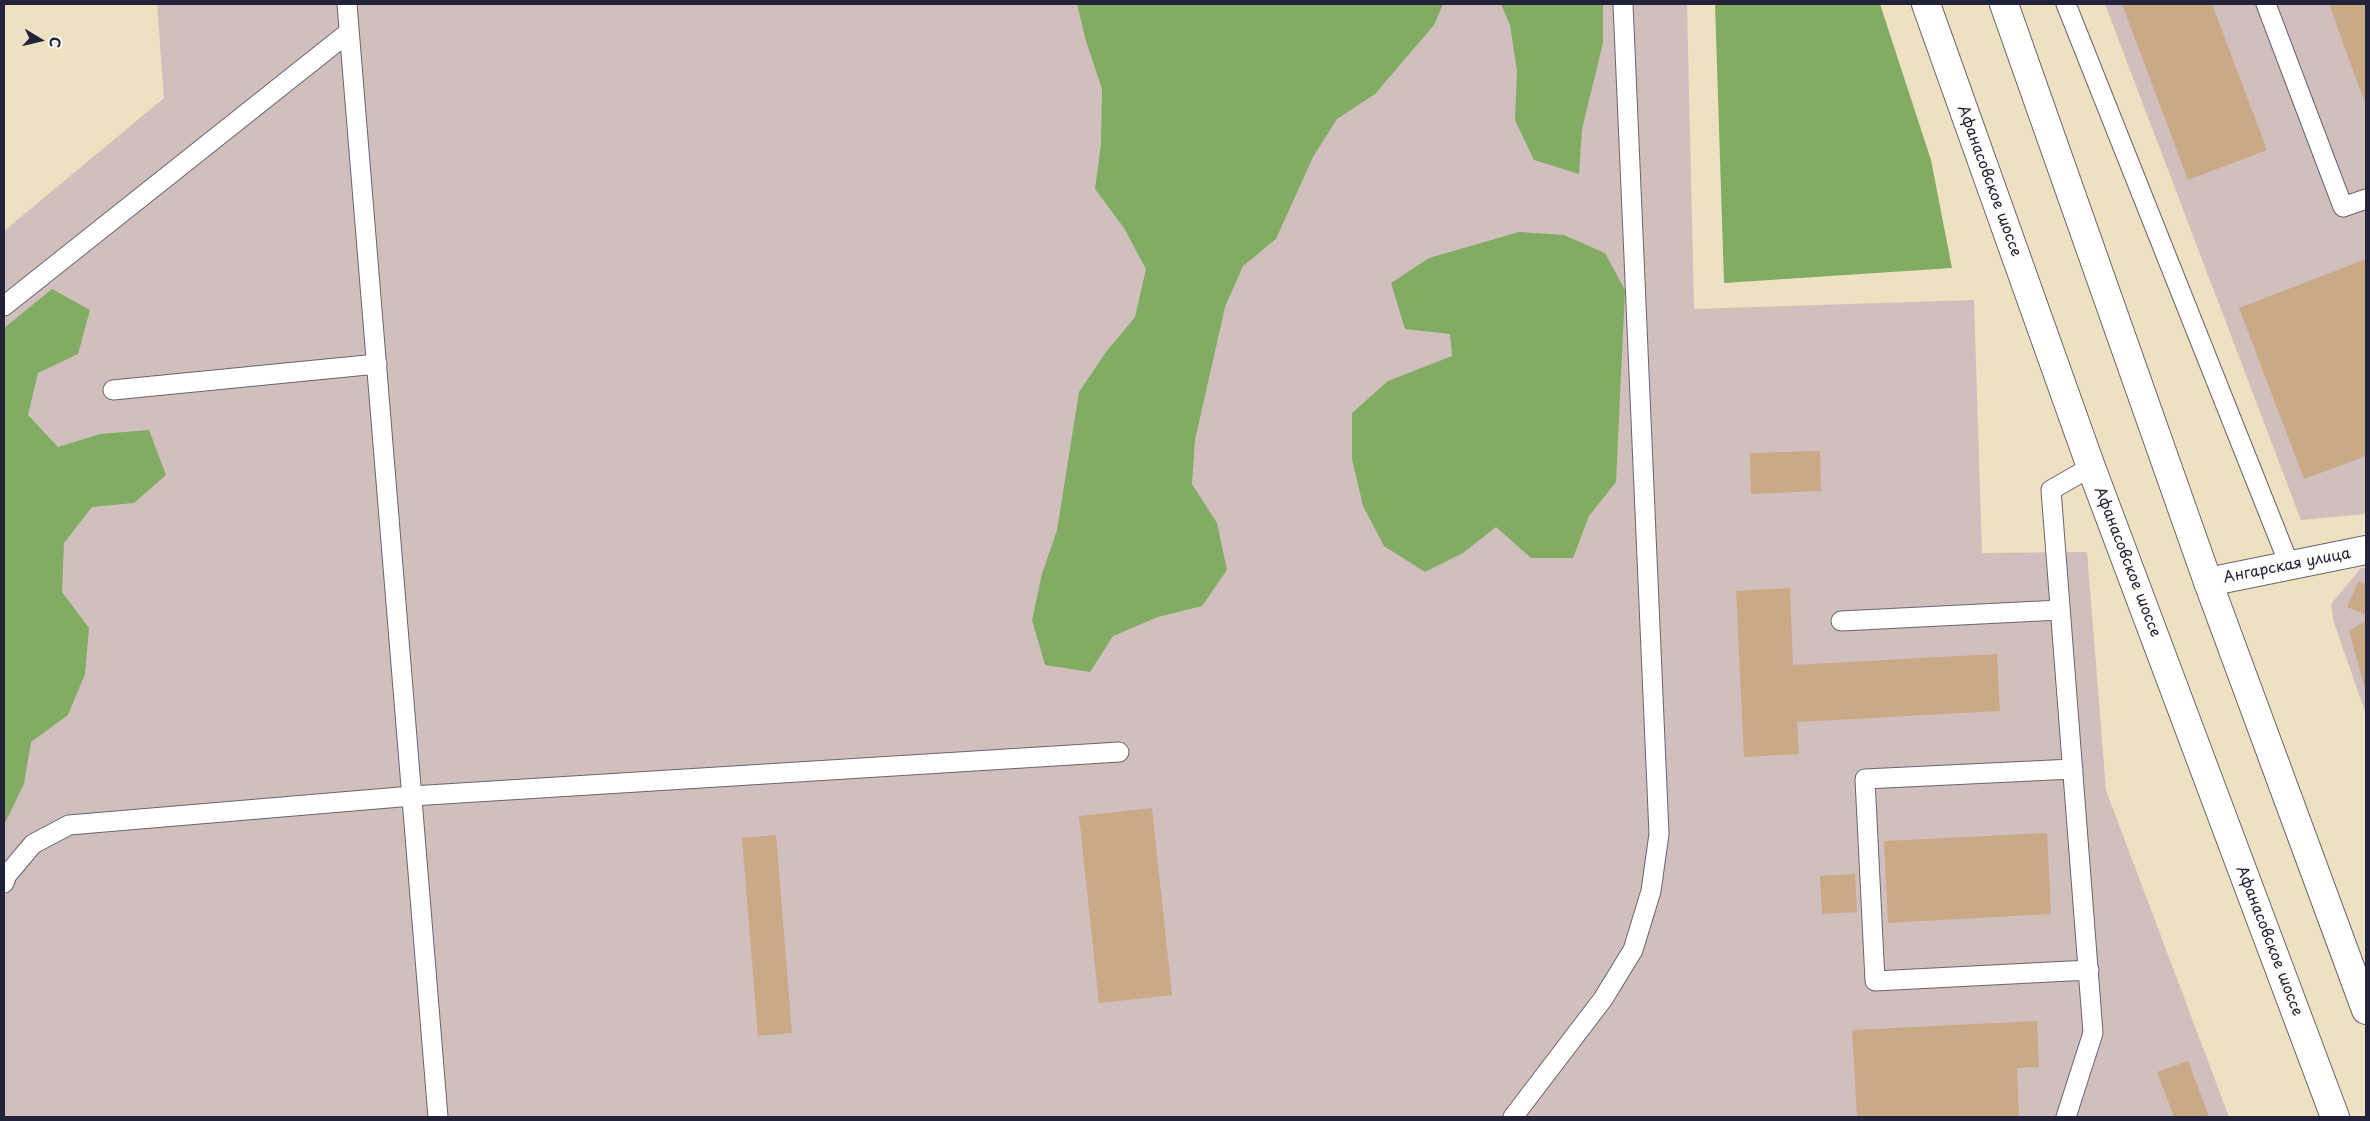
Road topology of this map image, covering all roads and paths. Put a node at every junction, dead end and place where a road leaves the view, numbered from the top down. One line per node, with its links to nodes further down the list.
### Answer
1 (347, 4): 7 (lane)
2 (1623, 4): 25 (lane)
3 (1926, 4): 12 (main road, Афанасовское шоссе)
4 (2004, 4): 15 (main road)
5 (2066, 4): 14 (lane)
6 (2266, 4): 8 (lane)
7 (349, 32): 9 (lane); 10 (lane)
8 (2366, 199)
9 (4, 306)
10 (377, 364): 11 (lane); 20 (lane)
11 (113, 390)
12 (2091, 466): 16 (lane); 27 (main road, Афанасовское шоссе)
13 (2366, 550): 14 (main road, Ангарская улица)
14 (2289, 564): 15 (main road, Ангарская улица)
15 (2208, 582): 23 (main road)
16 (2060, 610): 17 (lane); 19 (lane)
17 (1841, 621)
18 (1119, 752): 20 (lane)
19 (2073, 769): 22 (lane); 22 (lane)
20 (412, 796): 21 (lane); 24 (lane)
21 (4, 883)
22 (2089, 970): 26 (lane)
23 (2366, 1010)
24 (438, 1117)
25 (1513, 1117)
26 (2066, 1117)
27 (2335, 1117)

